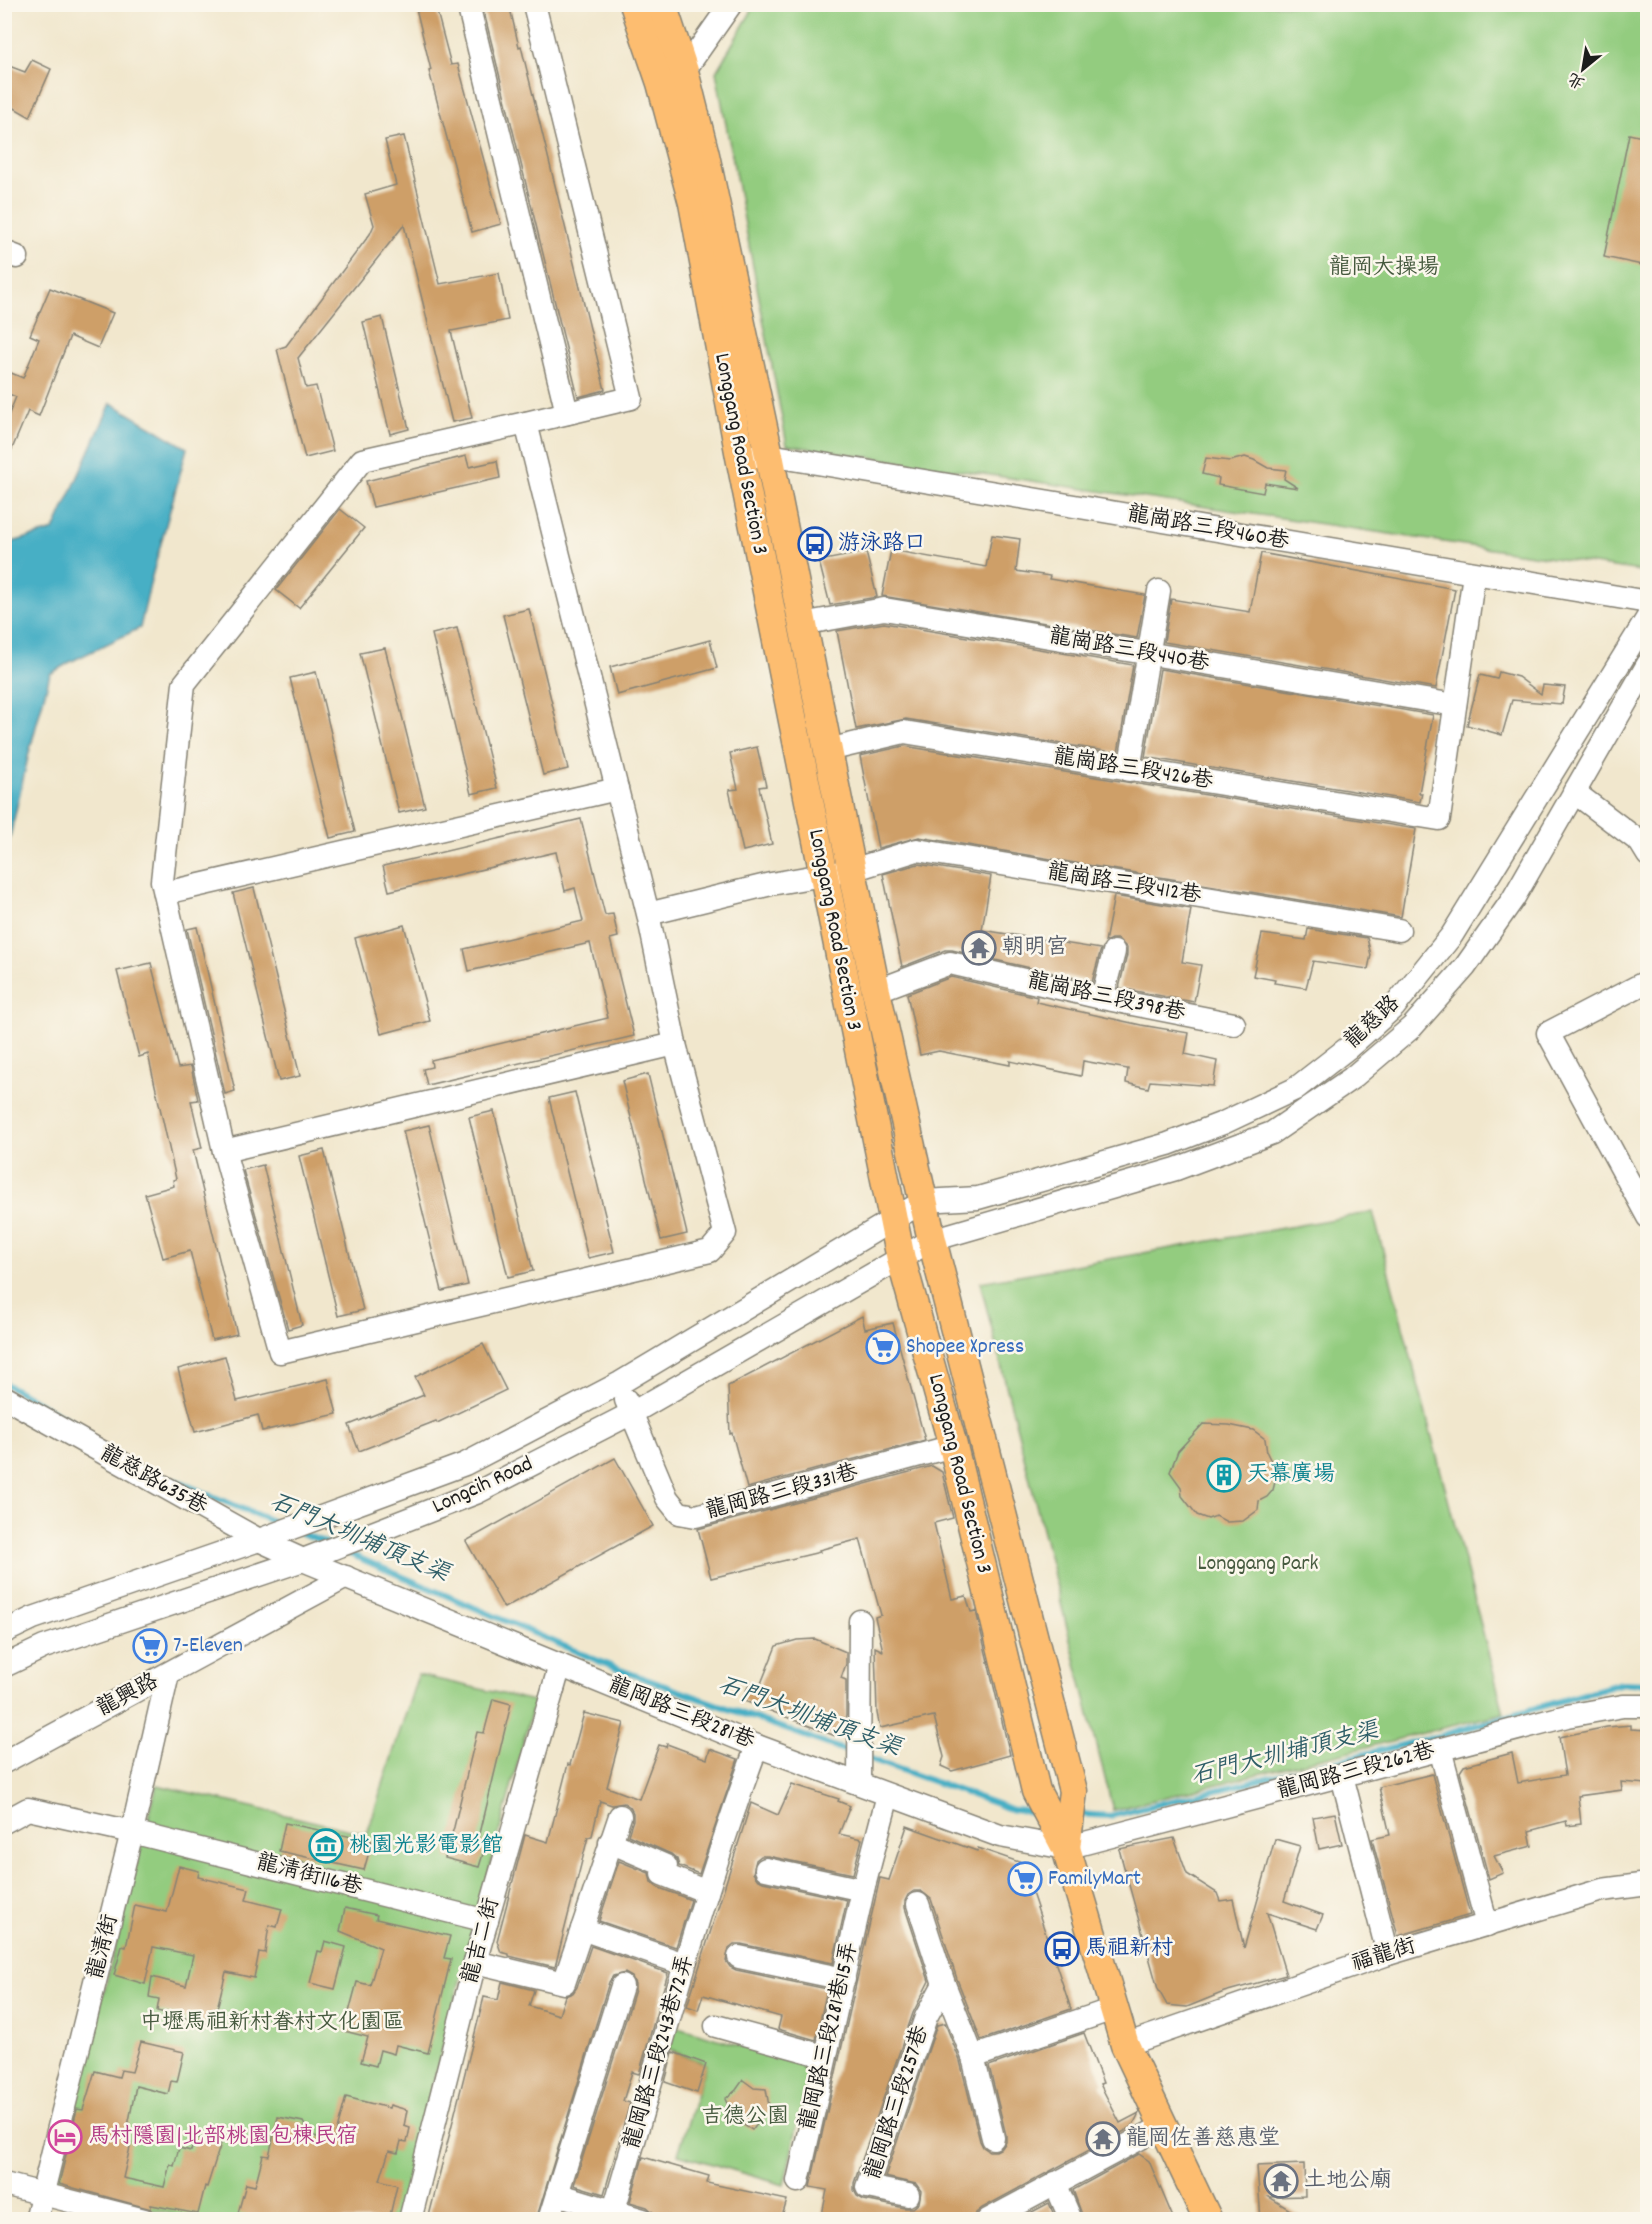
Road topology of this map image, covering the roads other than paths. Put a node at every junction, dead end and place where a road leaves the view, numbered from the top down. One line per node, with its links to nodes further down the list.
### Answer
1 (468, 4): 7 (street)
2 (534, 4): 7 (street)
3 (634, 4): 6 (main road, Longgang Road Section 3)
4 (662, 4): 6 (main road, Longgang Road Section 3)
5 (731, 4): 6 (street)
6 (672, 77): 9 (main road, Longgang Road Section 3); 10 (main road, Longgang Road Section 3)
7 (567, 413): 8 (street)
8 (526, 423): 21 (street); 26 (street)
9 (769, 455): 10 (street, 龍崗路三段460巷); 11 (street, 龍崗路三段460巷); 15 (main road, Longgang Road Section 3)
10 (740, 457): 25 (main road, Longgang Road Section 3)
11 (1474, 574): 13 (street, 龍崗路三段460巷); 18 (street)
12 (1160, 591): 16 (street)
13 (1647, 602)
14 (1647, 617): 36 (street, 龍慈路)
15 (802, 624): 16 (street, 龍崗路三段440巷); 19 (main road, Longgang Road Section 3)
16 (1148, 654): 18 (street, 龍崗路三段440巷); 20 (street)
17 (1647, 664): 22 (street, 龍慈路)
18 (1455, 705): 20 (street, 龍崗路三段426巷)
19 (828, 750): 20 (street, 龍崗路三段426巷); 24 (main road, Longgang Road Section 3)
20 (1129, 770)
21 (617, 789): 26 (street); 27 (street)
22 (1574, 792): 23 (street); 39 (street, 龍慈路)
23 (1647, 855)
24 (852, 870): 25 (street, 龍崗路三段412巷); 28 (street, 龍崗路三段412巷); 31 (main road, Longgang Road Section 3)
25 (823, 875): 27 (street, 龍崗路三段412巷); 38 (main road, Longgang Road Section 3)
26 (165, 893): 35 (street)
27 (648, 914): 34 (street)
28 (1399, 930)
29 (1114, 952): 32 (street)
30 (1647, 981): 37 (street)
31 (876, 991): 32 (street, 龍崗路三段398巷); 36 (main road, Longgang Road Section 3)
32 (1102, 998): 33 (street, 龍崗路三段398巷)
33 (1234, 1024)
34 (675, 1044): 35 (street); 35 (street)
35 (224, 1151)
36 (924, 1201): 38 (street, Longcih Road); 39 (main road, Longgang Road Section 3)
37 (1646, 1211)
38 (892, 1222): 40 (main road, Longgang Road Section 3); 41 (street, Longcih Road)
39 (932, 1240): 40 (street, Longcih Road); 64 (main road, Longgang Road Section 3)
40 (901, 1259): 43 (street, Longcih Road); 44 (main road, Longgang Road Section 3)
41 (620, 1383): 43 (street, 龍岡路三段331巷); 45 (street, Longcih Road)
42 (4, 1397): 45 (street, 龍慈路635巷)
43 (632, 1413): 44 (street, 龍岡路三段331巷); 46 (street, Longcih Road)
44 (953, 1446): 64 (main road, Longgang Road Section 3)
45 (259, 1540): 46 (street, 龍慈路635巷); 49 (street, Longcih Road)
46 (303, 1560): 47 (street, 龍岡路三段281巷); 51 (street, Longcih Road)
47 (346, 1577): 50 (street, 龍岡路三段281巷); 52 (street, 龍興路)
48 (860, 1622): 58 (street)
49 (4, 1632)
50 (560, 1665): 54 (street, 龍岡路三段281巷); 70 (street, 龍吉二街)
51 (4, 1666)
52 (168, 1674): 56 (street, 龍興路); 62 (street, 龍清街)
53 (1647, 1706): 55 (street, 龍岡路三段262巷)
54 (757, 1746): 58 (street, 龍岡路三段281巷); 68 (street, 龍岡路三段243巷72弄)
55 (1440, 1749): 57 (street, 龍岡路三段262巷); 71 (street)
56 (4, 1762)
57 (1342, 1776): 64 (street, 龍岡路三段262巷); 73 (street)
58 (859, 1782): 59 (street, 龍岡路三段281巷)
59 (888, 1795): 64 (street, 龍岡路三段281巷); 67 (street, 龍岡路三段281巷15弄)
60 (620, 1816): 63 (street)
61 (4, 1822): 62 (street, 龍清街116巷)
62 (132, 1832): 70 (street, 龍清街116巷); 90 (street, 龍清街)
63 (610, 1842): 68 (street); 72 (street)
64 (1066, 1848): 80 (main road, Longgang Road Section 3)
65 (766, 1869): 67 (street)
66 (1647, 1884): 71 (street, 福龍街)
67 (862, 1890): 77 (street, 龍岡路三段281巷15弄)
68 (707, 1892): 76 (street, 龍岡路三段243巷72弄)
69 (918, 1904): 78 (street, 龍岡路三段257巷)
70 (487, 1921): 75 (street, 龍吉二街)
71 (1487, 1925): 73 (street, 福龍街)
72 (582, 1929): 75 (street); 76 (street)
73 (1388, 1954): 82 (street, 福龍街)
74 (739, 1957): 77 (street)
75 (475, 1962): 96 (street, 龍吉二街)
76 (684, 1964): 93 (street, 龍岡路三段243巷72弄)
77 (844, 1979): 83 (street, 龍岡路三段281巷15弄)
78 (944, 1984): 84 (street, 龍岡路三段257巷); 92 (street, 龍岡路三段257巷)
79 (622, 1986): 91 (street)
80 (1113, 2009): 82 (main road, Longgang Road Section 3); 84 (street)
81 (717, 2026): 83 (street)
82 (1125, 2045): 85 (main road, Longgang Road Section 3)
83 (824, 2056): 87 (street, 龍岡路三段281巷15弄)
84 (973, 2057): 86 (street, 龍岡路三段257巷)
85 (1165, 2125): 88 (street); 101 (main road, Longgang Road Section 3)
86 (993, 2138)
87 (798, 2181)
88 (1055, 2183): 99 (street); 100 (street)
89 (4, 2184): 90 (street)
90 (43, 2193): 94 (street, 龍清街); 95 (street)
91 (557, 2194): 93 (street); 97 (street)
92 (908, 2195)
93 (612, 2216): 98 (street)
94 (36, 2220)
95 (144, 2220)
96 (410, 2220)
97 (549, 2220)
98 (643, 2220)
99 (988, 2220)
100 (1071, 2220)
101 (1208, 2220)

